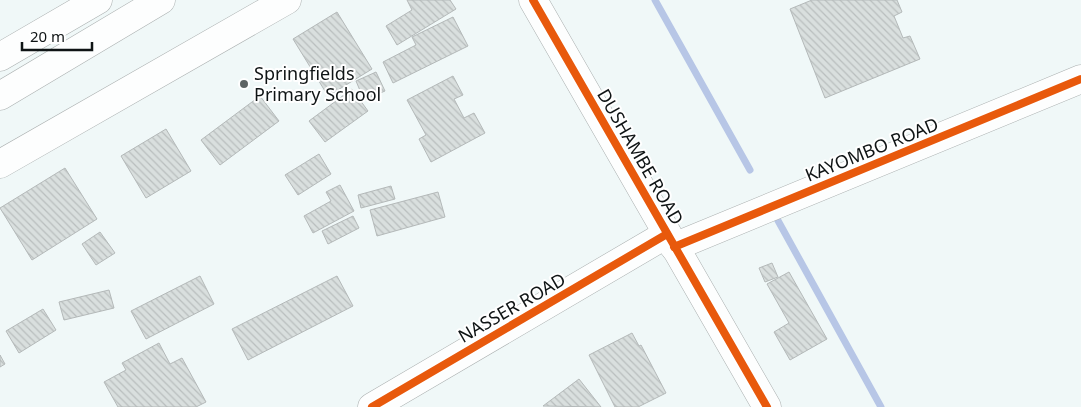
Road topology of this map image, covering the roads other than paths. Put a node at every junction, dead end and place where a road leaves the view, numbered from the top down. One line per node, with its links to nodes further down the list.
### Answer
1 (98, 0): 5 (street)
2 (161, 0): 7 (street)
3 (287, 0): 8 (street)
4 (533, 0): 9 (street, DUSHAMBE ROAD)
5 (0, 57)
6 (1081, 79): 9 (street, KAYOMBO ROAD)
7 (0, 96)
8 (0, 164)
9 (671, 241): 10 (street, NASSER ROAD); 11 (street, DUSHAMBE ROAD)
10 (372, 407)
11 (767, 407)

